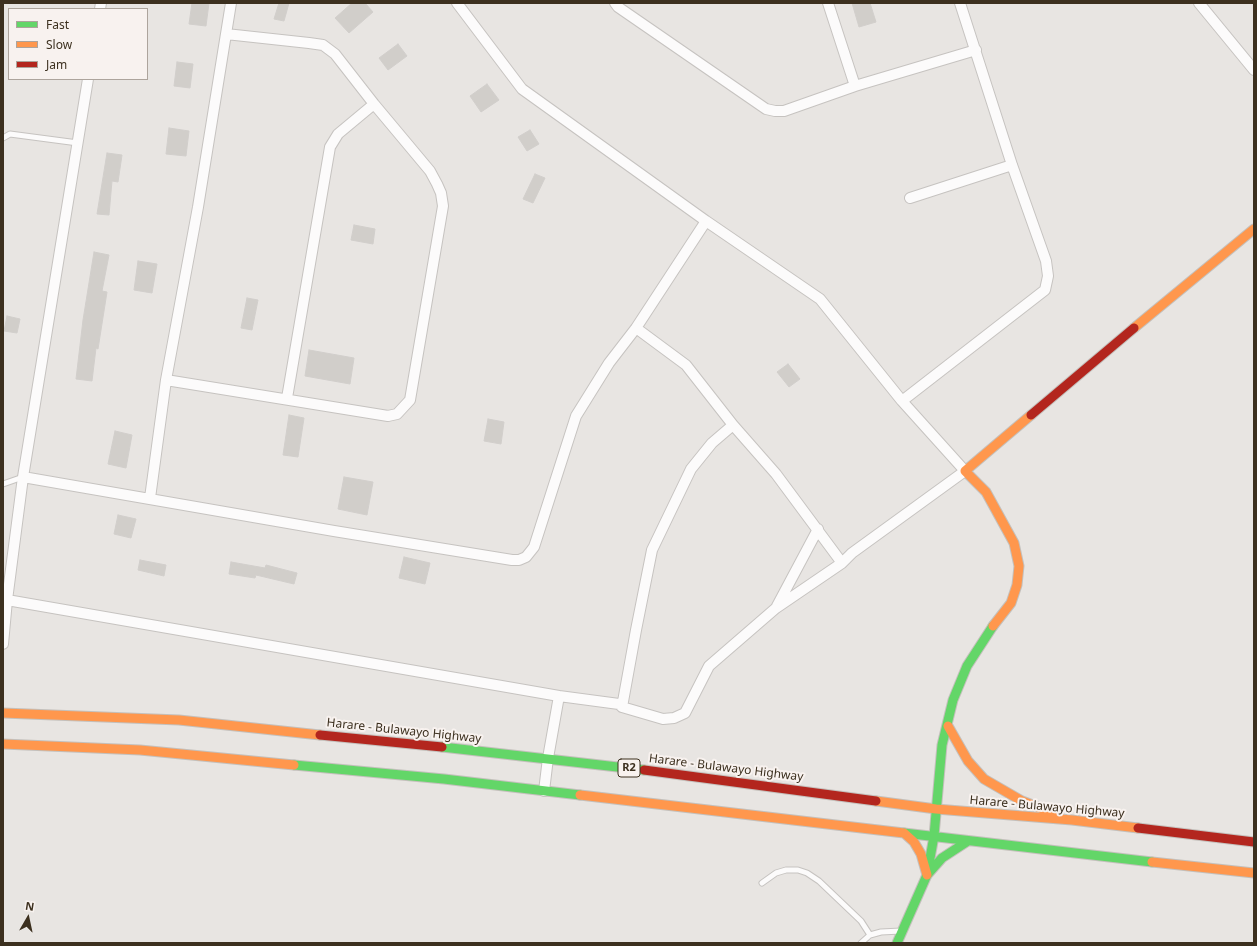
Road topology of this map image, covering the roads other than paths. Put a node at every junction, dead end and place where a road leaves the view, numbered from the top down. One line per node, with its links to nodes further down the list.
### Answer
1 (231, 3): 7 (street)
2 (457, 3): 17 (street)
3 (615, 3): 11 (street)
4 (828, 3): 11 (street)
5 (960, 3): 8 (street)
6 (1199, 3): 9 (street)
7 (226, 34): 12 (street); 20 (street)
8 (976, 50): 11 (street); 15 (street)
9 (1254, 70)
10 (88, 80): 14 (street)
11 (855, 86)
12 (374, 104): 21 (street); 21 (street)
13 (3, 138): 14 (lane)
14 (78, 143): 25 (street)
15 (1012, 165): 16 (street); 22 (street)
16 (910, 198)
17 (706, 221): 19 (street); 22 (street)
18 (1254, 229): 24 (main road)
19 (636, 328): 23 (street); 27 (street)
20 (166, 380): 21 (street); 27 (street)
21 (287, 398)
22 (902, 401): 24 (street)
23 (733, 425): 28 (street); 34 (street)
24 (965, 471): 29 (street); 36 (main road)
25 (23, 477): 26 (lane); 27 (street); 30 (street)
26 (3, 484)
27 (150, 498)
28 (818, 529): 29 (street); 31 (street)
29 (842, 563): 31 (street)
30 (7, 600): 32 (street); 33 (street)
31 (776, 608): 34 (street)
32 (3, 644)
33 (559, 696): 34 (street); 38 (street)
34 (622, 707)
35 (3, 713): 38 (main road, Harare - Bulawayo Highway / R2)
36 (948, 726): 40 (main road); 41 (main road)
37 (3, 744): 39 (main road)
38 (548, 758): 39 (street); 40 (main road, Harare - Bulawayo Highway / R2)
39 (544, 790): 42 (main road)
40 (936, 809): 41 (main road, Harare - Bulawayo Highway / R2); 43 (main road)
41 (1072, 820): 45 (main road, Harare - Bulawayo Highway / R2)
42 (904, 833): 43 (main road); 47 (main road)
43 (934, 836): 44 (main road); 47 (main road)
44 (968, 841): 46 (main road); 47 (main road)
45 (1254, 842)
46 (1254, 873)
47 (927, 874): 49 (main road)
48 (762, 883): 50 (lane)
49 (902, 931): 50 (lane); 52 (main road)
50 (870, 935): 51 (lane)
51 (861, 943)
52 (897, 943)

